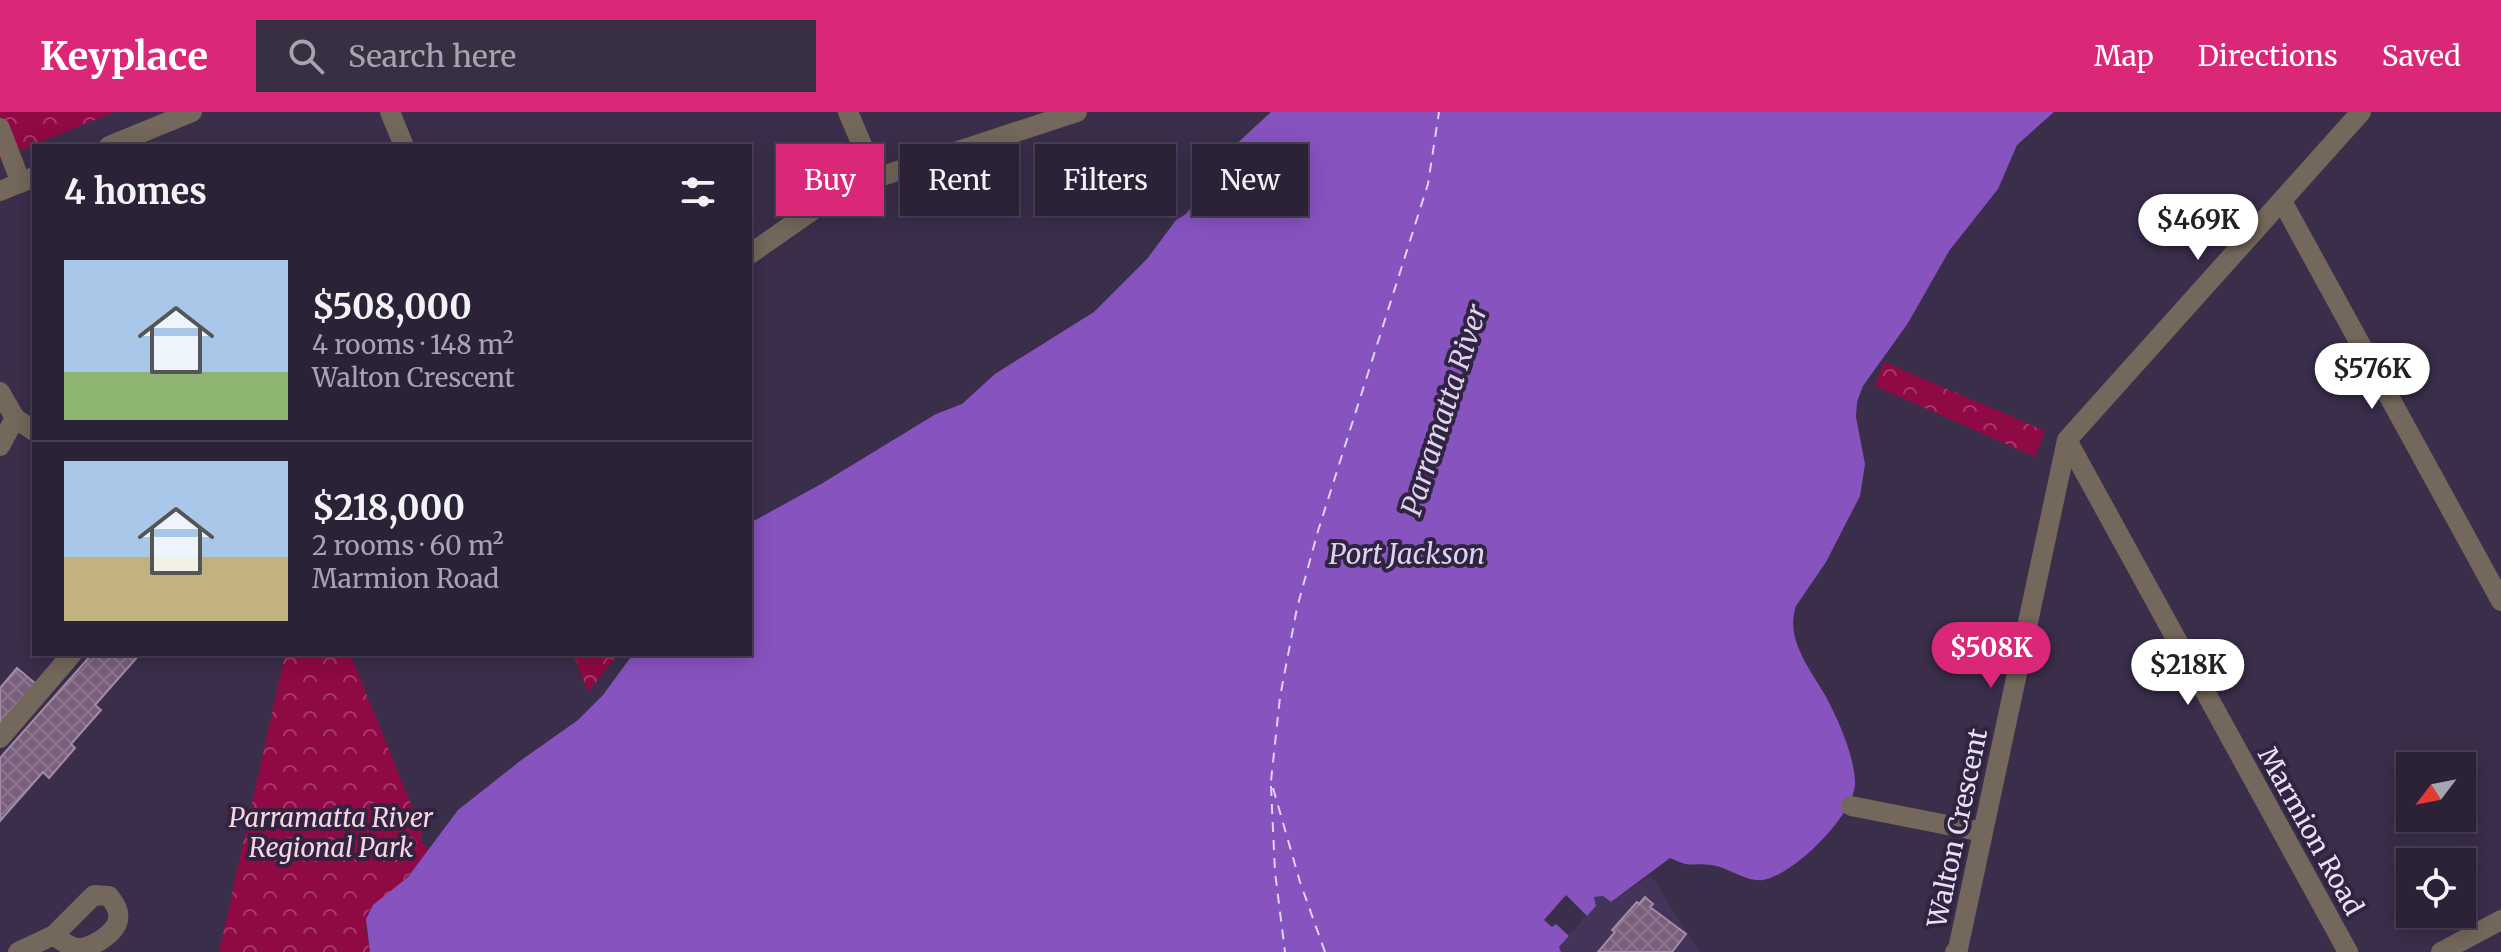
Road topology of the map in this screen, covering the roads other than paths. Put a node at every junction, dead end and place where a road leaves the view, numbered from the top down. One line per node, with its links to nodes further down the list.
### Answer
1 (192, 112): 7 (street)
2 (390, 112): 8 (street)
3 (848, 112): 9 (street)
4 (1077, 112): 10 (street)
5 (2361, 112): 13 (street, Walton Crescent)
6 (0, 128): 11 (street)
7 (114, 144)
8 (403, 144)
9 (862, 144)
10 (884, 175)
11 (27, 180): 12 (street)
12 (0, 191)
13 (2282, 201): 19 (street, Walton Crescent); 21 (street)
14 (804, 216): 15 (street)
15 (752, 253)
16 (0, 392): 17 (street)
17 (15, 418): 18 (street); 20 (street)
18 (32, 430)
19 (2067, 440): 25 (street, Walton Crescent); 30 (street, Marmion Road)
20 (0, 446)
21 (2501, 601)
22 (70, 656): 23 (street)
23 (0, 738)
24 (1851, 806): 25 (street)
25 (1983, 832): 29 (street, Walton Crescent)
26 (2501, 920): 31 (street)
27 (54, 935): 28 (street)
28 (18, 952)
29 (1955, 952)
30 (2348, 952)
31 (2441, 952)

